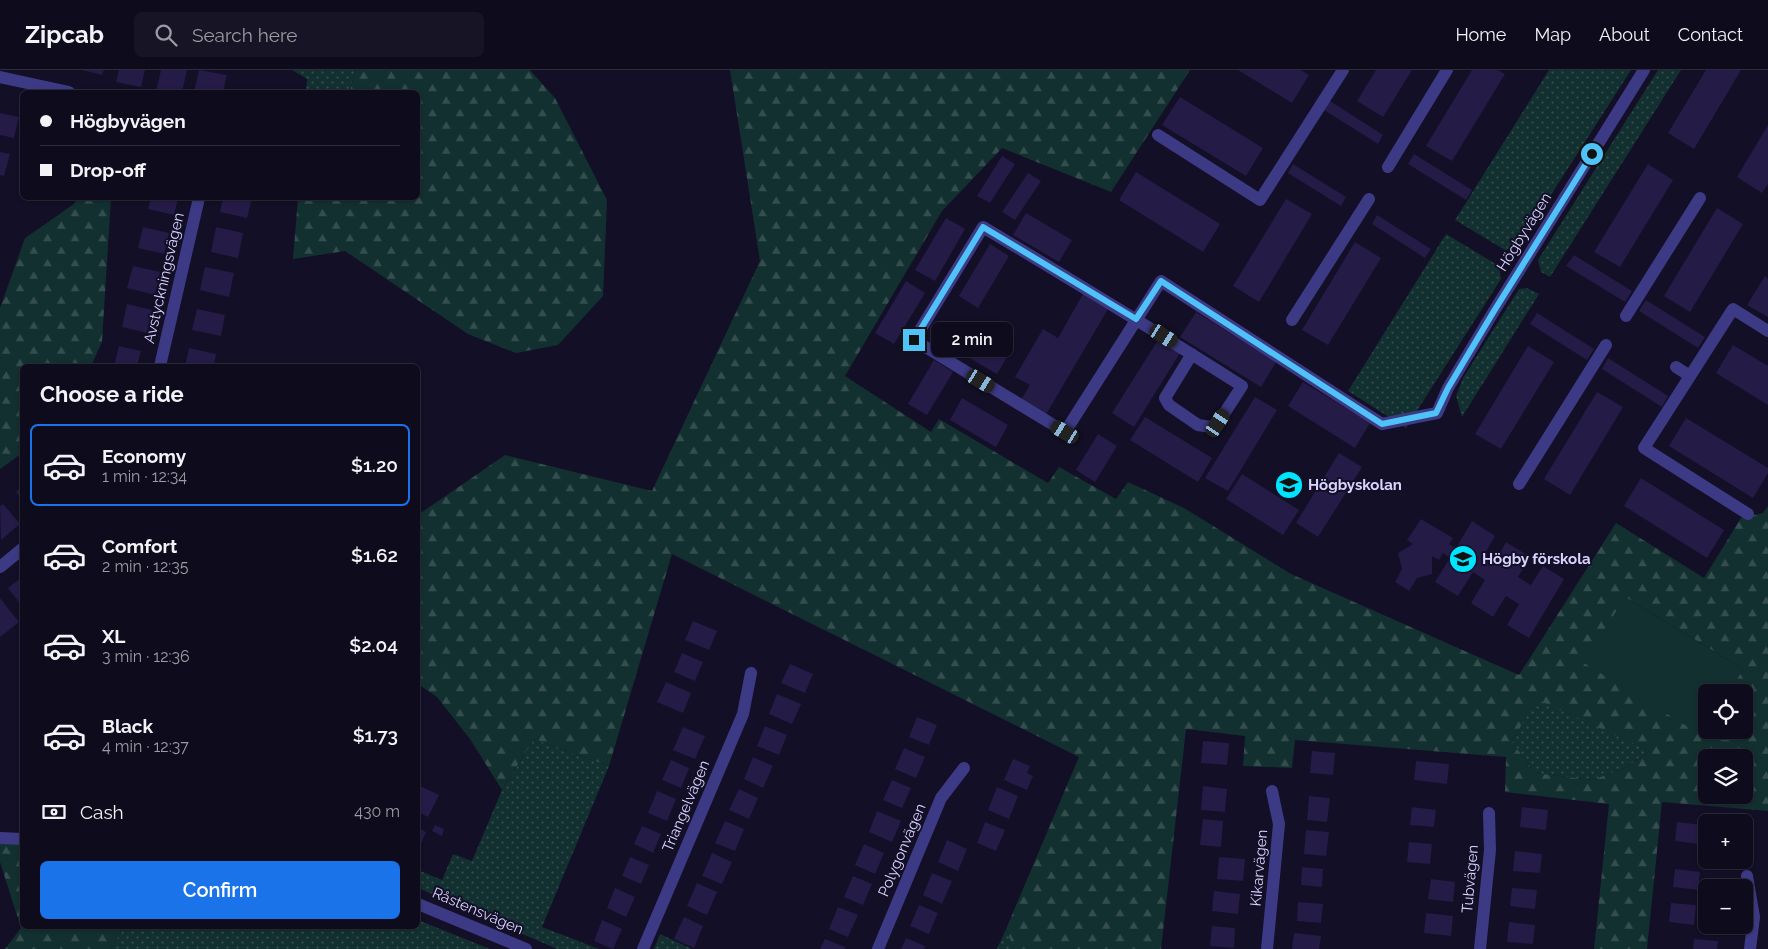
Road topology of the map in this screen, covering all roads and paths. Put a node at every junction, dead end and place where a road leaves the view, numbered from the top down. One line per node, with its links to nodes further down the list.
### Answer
1 (1343, 70): 6 (street)
2 (1447, 70): 7 (street)
3 (1644, 70): 12 (street, Högbyvägen)
4 (0, 77): 5 (street)
5 (60, 90)
6 (1158, 135)
7 (1388, 167)
8 (1700, 198): 11 (street)
9 (1369, 199): 13 (street)
10 (199, 200): 17 (street, Avstyckningsvägen)
11 (1626, 316)
12 (1136, 319): 12 (street); 16 (street)
13 (1292, 320)
14 (1768, 331): 19 (street)
15 (1606, 345): 20 (street)
16 (1192, 354): 16 (street)
17 (160, 364)
18 (1676, 367): 19 (street)
19 (1690, 376): 21 (street)
20 (1519, 484)
21 (1748, 514)
22 (20, 551): 23 (street)
23 (0, 567)
24 (751, 673): 33 (street, Triangelvägen)
25 (964, 768): 34 (street, Polygonvägen)
26 (1272, 791): 35 (street, Kikarvägen)
27 (1489, 813): 36 (street, Tubvägen)
28 (0, 838): 29 (street)
29 (20, 840)
30 (1747, 876): 37 (street)
31 (420, 905): 32 (street, Råstensvägen)
32 (526, 949)
33 (643, 949)
34 (878, 949)
35 (1267, 949)
36 (1480, 949)
37 (1750, 949)

